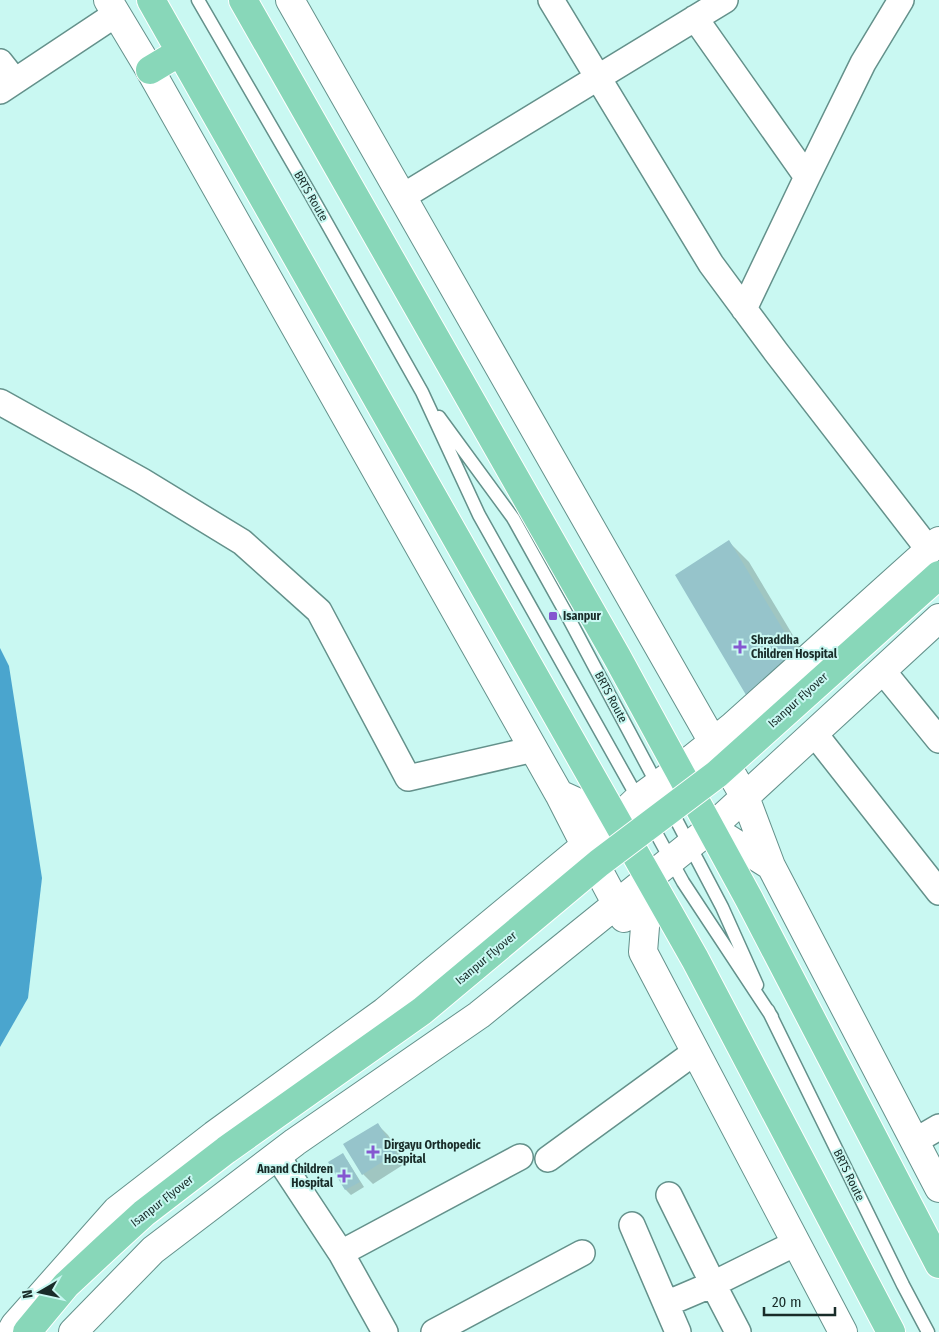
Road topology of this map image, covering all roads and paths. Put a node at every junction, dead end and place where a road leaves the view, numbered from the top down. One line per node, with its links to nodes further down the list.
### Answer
1 (151, 0): 10 (main road)
2 (198, 0): 17 (lane, BRTS Route)
3 (243, 0): 28 (main road)
4 (290, 0): 15 (street)
5 (550, 0): 13 (street)
6 (725, 0): 9 (street)
7 (901, 0): 14 (street)
8 (112, 7): 11 (street); 12 (street)
9 (695, 18): 13 (street); 14 (street)
10 (180, 52): 11 (main road); 31 (main road)
11 (150, 70): 27 (street)
12 (5, 78)
13 (598, 78): 15 (street); 16 (street)
14 (807, 176): 16 (street)
15 (402, 196): 26 (street)
16 (744, 309): 19 (street)
17 (422, 392): 28 (lane, BRTS Route); 28 (lane, BRTS Route)
18 (0, 402): 27 (street)
19 (934, 545): 26 (street)
20 (939, 575): 57 (main road, Isanpur Flyover, bridge)
21 (939, 594): 58 (main road, Isanpur Flyover)
22 (939, 618): 23 (street)
23 (882, 670): 24 (street); 25 (street)
24 (814, 733): 30 (street); 37 (street)
25 (939, 740)
26 (712, 742): 28 (street); 30 (street)
27 (534, 749): 29 (street)
28 (658, 784): 31 (street); 32 (main road); 34 (lane, BRTS Route); 34 (lane, BRTS Route)
29 (559, 794): 31 (street); 33 (street)
30 (745, 797): 32 (street); 35 (street)
31 (616, 820): 33 (street); 36 (main road)
32 (711, 828): 34 (street); 35 (street); 53 (main road)
33 (585, 845): 38 (street); 56 (street)
34 (680, 852): 36 (street); 40 (lane, BRTS Route); 40 (lane, BRTS Route)
35 (771, 866): 43 (street)
36 (648, 877): 38 (street); 39 (street); 65 (main road)
37 (939, 892)
38 (616, 903): 39 (street); 44 (street)
39 (642, 952): 41 (street)
40 (772, 1017): 66 (lane, BRTS Route)
41 (695, 1052): 46 (street); 50 (street)
42 (939, 1127): 43 (street)
43 (915, 1141): 47 (street)
44 (277, 1156): 51 (street); 59 (street)
45 (520, 1157): 51 (street)
46 (548, 1159)
47 (939, 1188)
48 (669, 1195): 54 (street)
49 (632, 1224): 55 (street)
50 (796, 1243): 54 (street); 64 (street)
51 (341, 1252): 60 (street)
52 (582, 1253): 61 (street)
53 (939, 1264)
54 (713, 1284): 55 (street); 63 (street)
55 (666, 1304): 62 (street)
56 (11, 1332)
57 (28, 1332)
58 (46, 1332)
59 (73, 1332)
60 (385, 1332)
61 (434, 1332)
62 (678, 1332)
63 (738, 1332)
64 (843, 1332)
65 (891, 1332)
66 (928, 1332)

